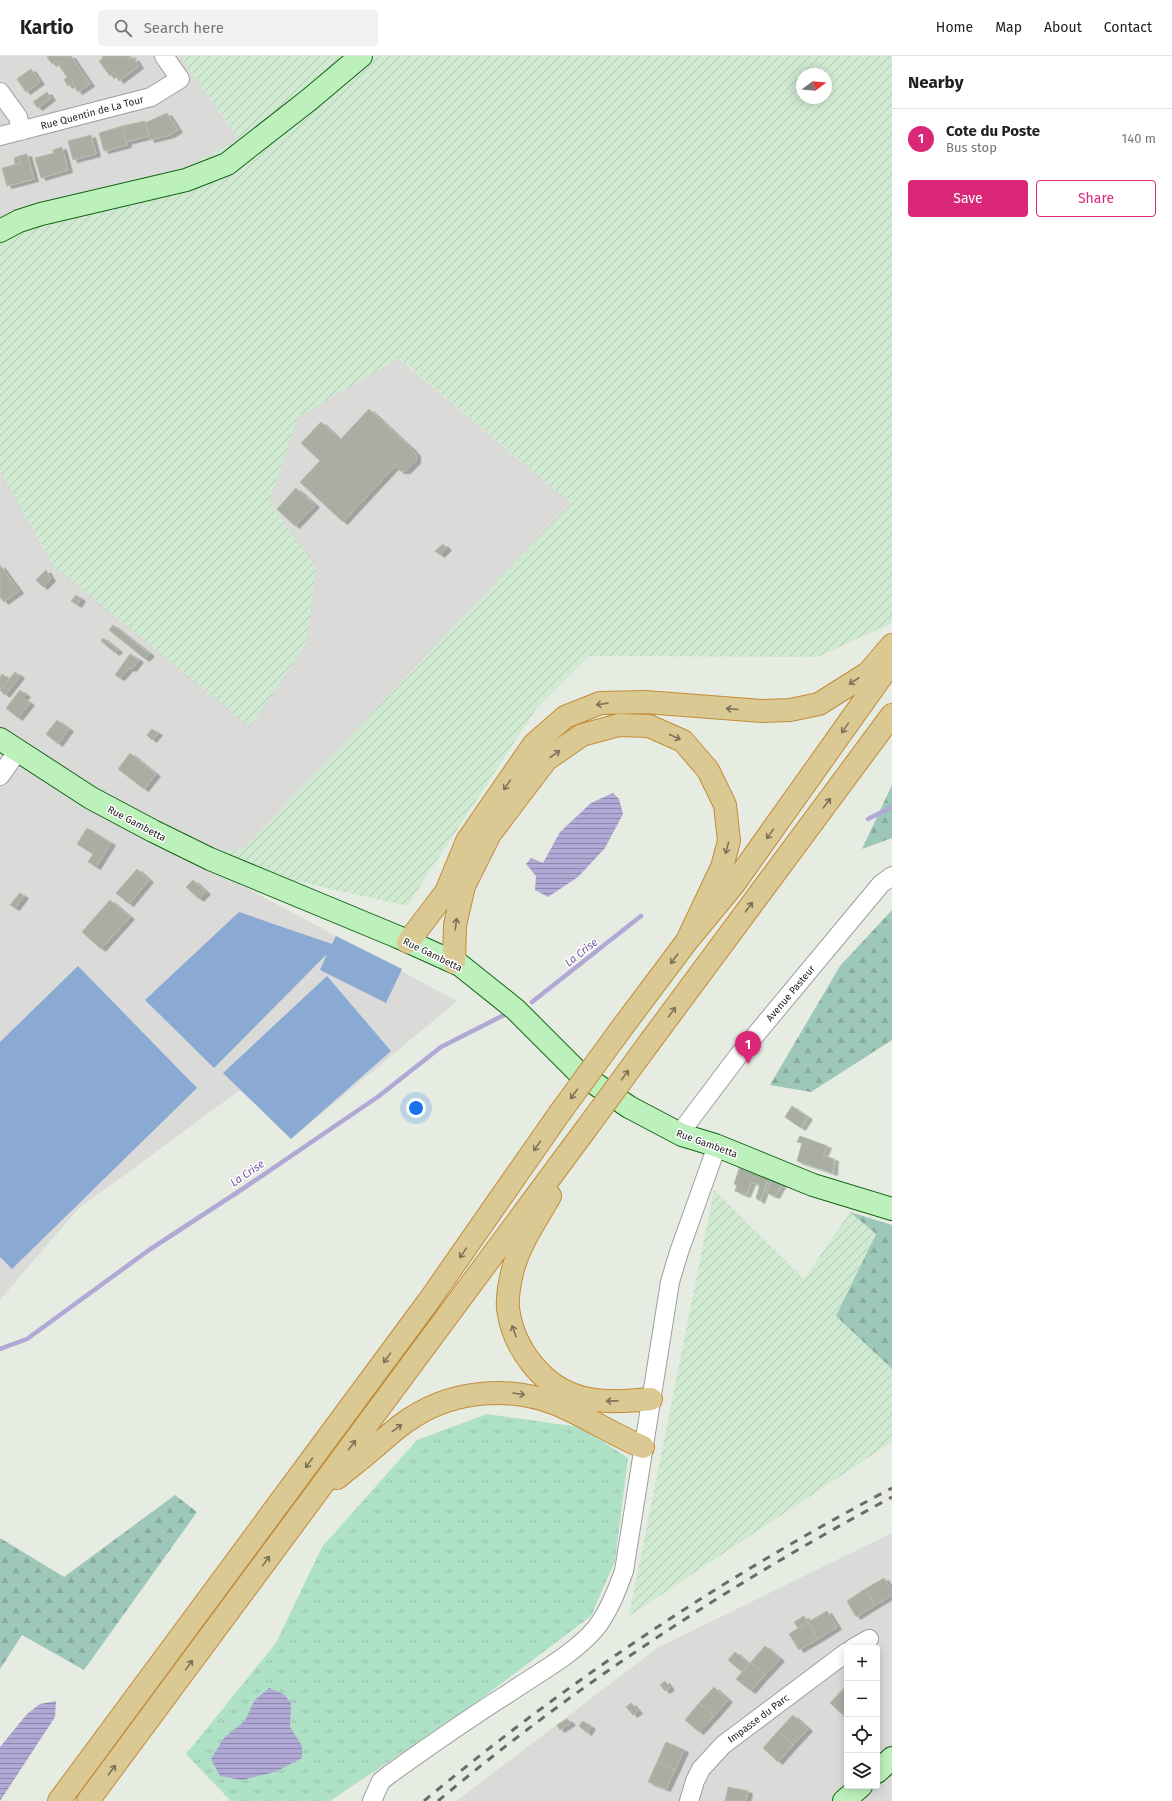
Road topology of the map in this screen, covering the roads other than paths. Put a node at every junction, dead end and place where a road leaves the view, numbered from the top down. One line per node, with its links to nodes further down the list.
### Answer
1 (164, 56): 4 (street, Rue Quentin de La Tour)
2 (360, 56): 6 (street)
3 (0, 92): 4 (street)
4 (21, 131): 5 (street, Rue Quentin de La Tour)
5 (0, 136)
6 (0, 231)
7 (892, 645): 15 (highway, one-way to 15)
8 (892, 662): 14 (highway, one-way to 14)
9 (892, 715): 17 (highway, one-way to 9, bridge)
10 (0, 739): 11 (street, Rue Gambetta)
11 (18, 751): 12 (street); 15 (street, Rue Gambetta)
12 (0, 776)
13 (892, 876): 18 (street, Avenue Pasteur)
14 (687, 941): 16 (highway, one-way to 14); 30 (highway, one-way to 30, bridge)
15 (408, 942): 16 (street, Rue Gambetta)
16 (454, 962): 18 (street, Rue Gambetta)
17 (586, 1129): 21 (highway, one-way to 17); 23 (highway, one-way to 17)
18 (682, 1135): 19 (street, Rue Gambetta)
19 (715, 1145): 20 (street, Rue Gambetta); 21 (street)
20 (892, 1209)
21 (651, 1399): 22 (street)
22 (643, 1447): 23 (highway, one-way to 22); 32 (street)
23 (313, 1497): 31 (highway, one-way to 23)
24 (869, 1639): 25 (street)
25 (858, 1645)
26 (844, 1654): 33 (street, Impasse du Parc)
27 (892, 1758): 28 (street)
28 (880, 1769)
29 (858, 1789): 34 (street)
30 (59, 1801)
31 (88, 1801)
32 (372, 1801)
33 (689, 1801)
34 (844, 1801)

